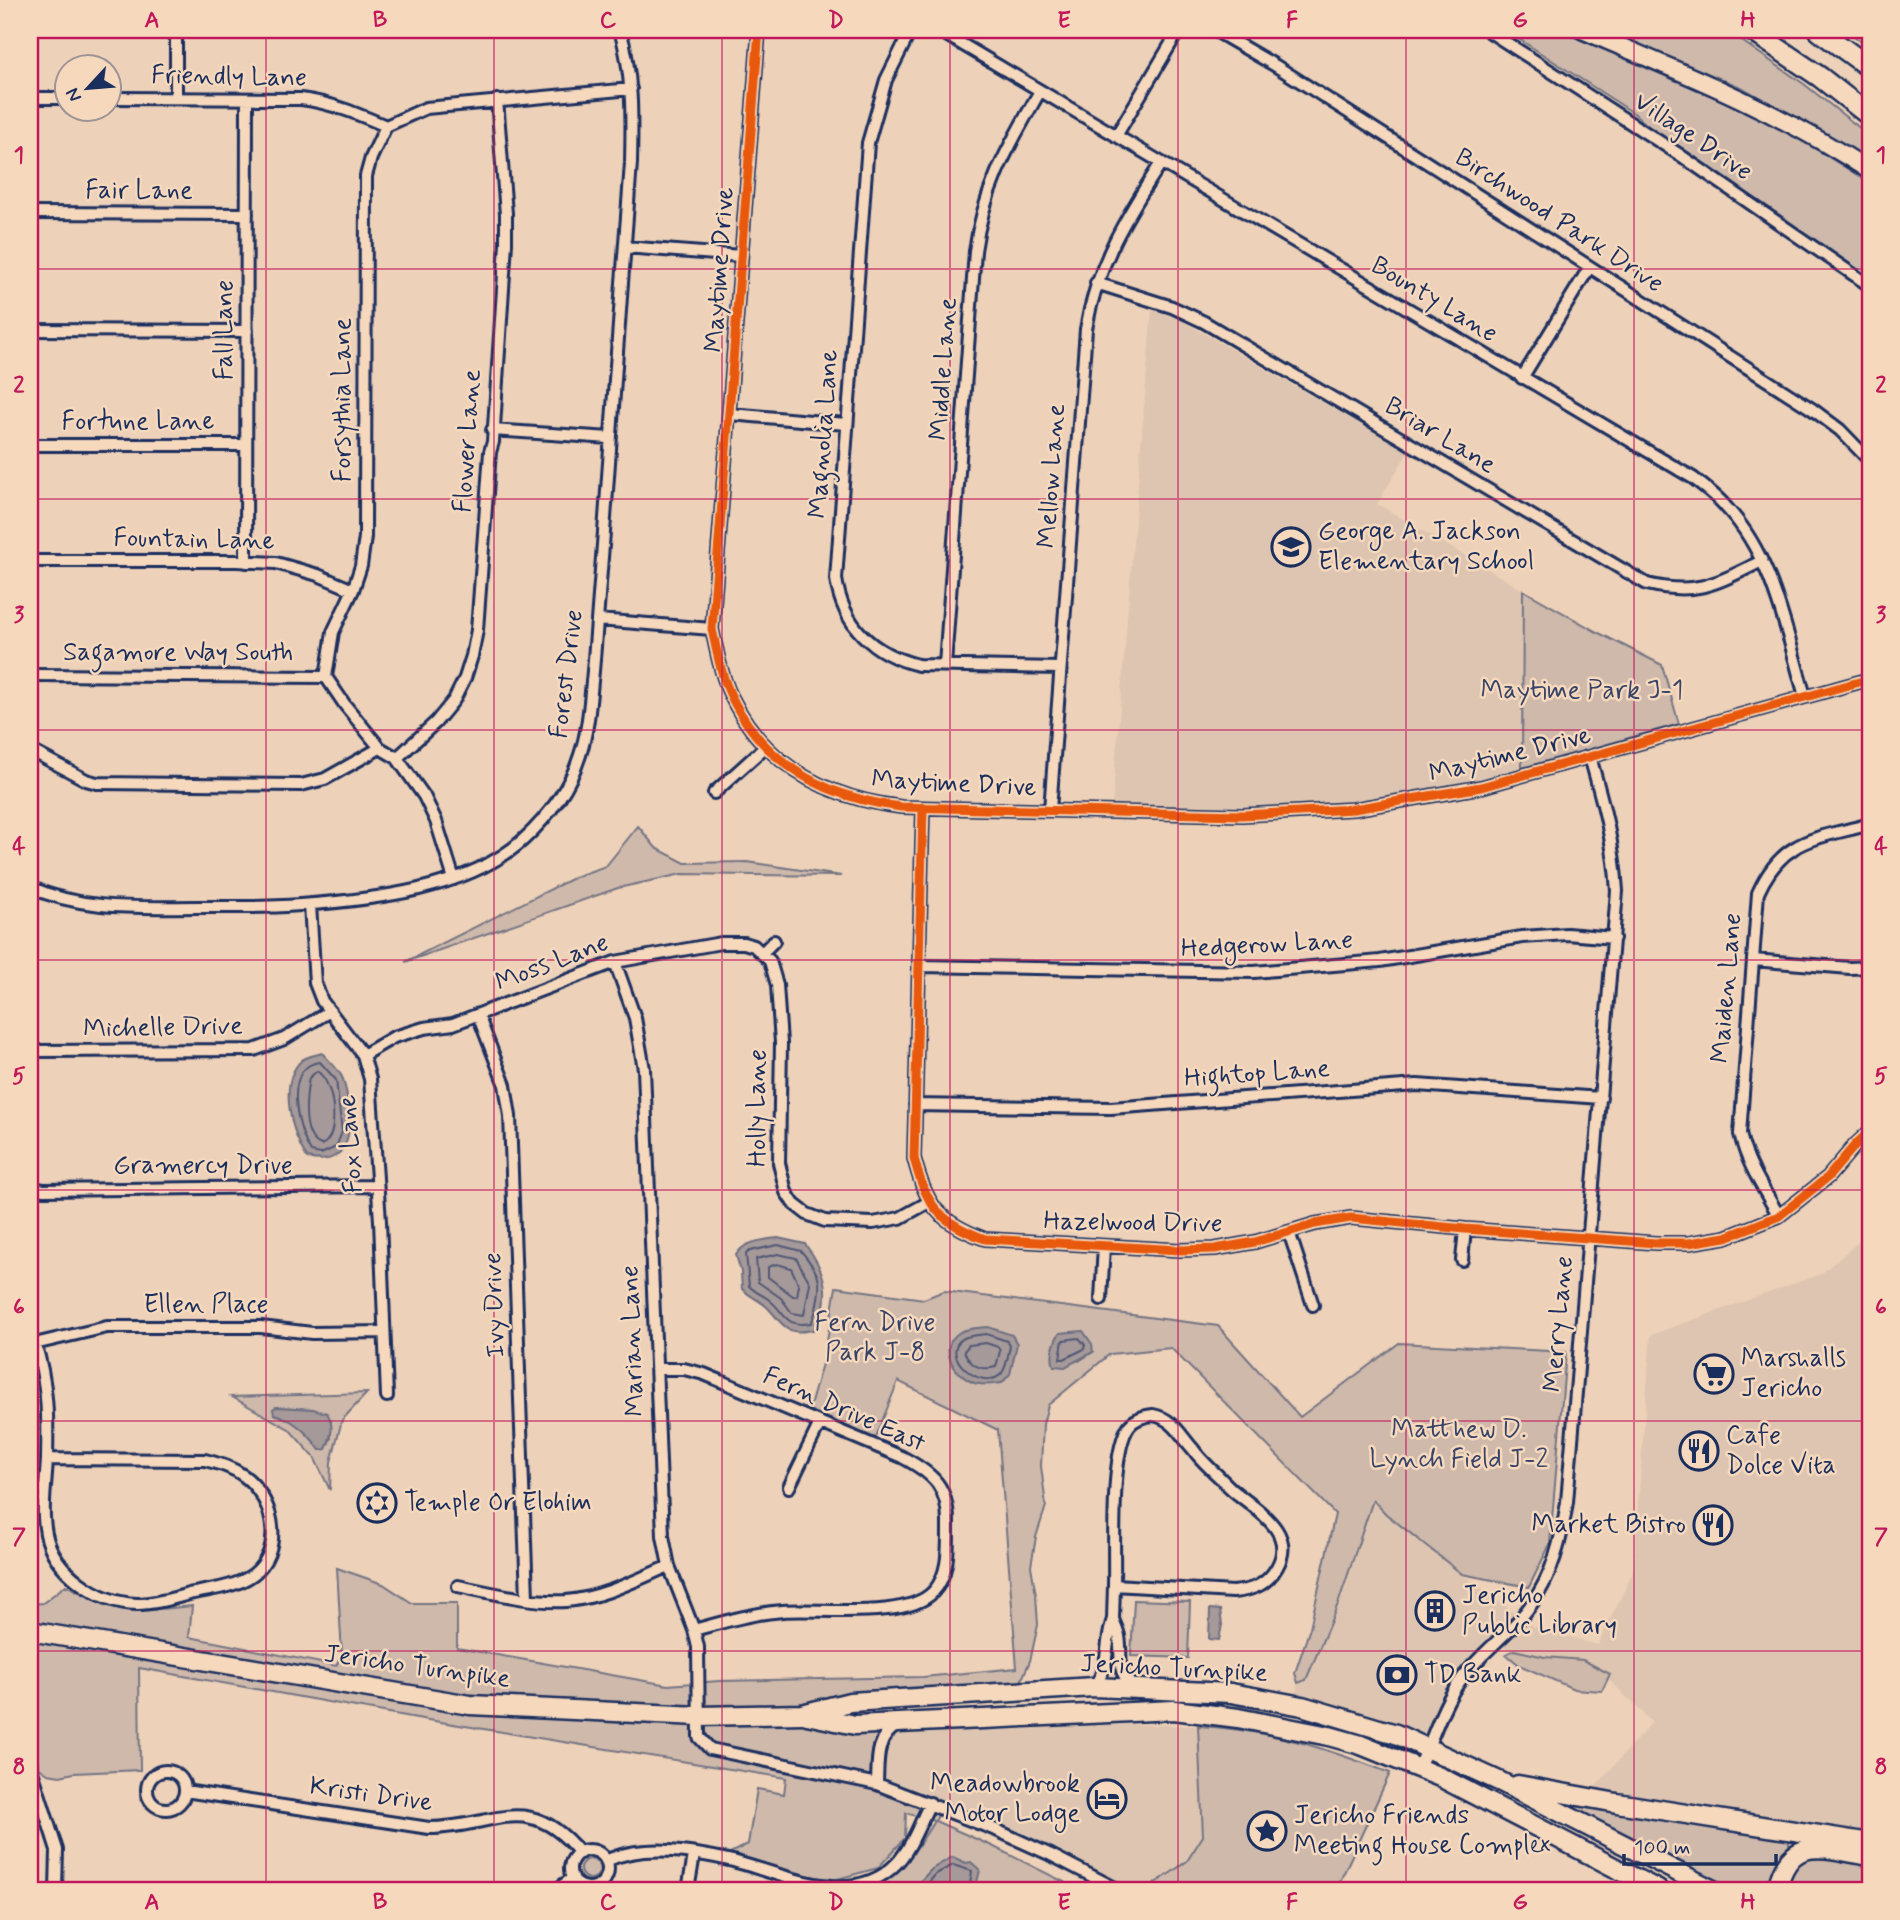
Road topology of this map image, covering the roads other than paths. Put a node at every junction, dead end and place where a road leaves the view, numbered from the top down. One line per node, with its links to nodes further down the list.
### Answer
1 (176, 30): 18 (street)
2 (620, 30): 13 (street, Forest Drive)
3 (759, 30): 29 (street, Maytime Drive)
4 (911, 30): 37 (street, Magnolia Lane)
5 (938, 30): 14 (street, Bounty Lane)
6 (1179, 30): 23 (street)
7 (1214, 30): 30 (street, Birchwood Park Drive)
8 (1487, 30): 32 (street, Village Drive)
9 (1582, 30): 25 (main road)
10 (1751, 30): 21 (highway)
11 (1818, 30): 12 (highway)
12 (1870, 68)
13 (631, 89): 20 (street); 28 (street, Forest Drive)
14 (1040, 91): 23 (street, Bounty Lane); 49 (street, Middle Lane)
15 (30, 98): 16 (street)
16 (52, 98)
17 (122, 98): 18 (street, Friendly Lane)
18 (176, 98): 19 (street, Friendly Lane)
19 (247, 99): 22 (street, Friendly Lane); 27 (street, Fall Lane)
20 (497, 100): 22 (street); 38 (street, Flower Lane)
21 (1870, 116)
22 (386, 126): 46 (street, Forsythia Lane)
23 (1116, 136): 24 (street, Bounty Lane)
24 (1161, 163): 31 (street, Mellow Lane); 35 (street, Bounty Lane)
25 (1870, 171)
26 (30, 213): 27 (street, Fair Lane)
27 (247, 214): 34 (street, Fall Lane)
28 (625, 247): 29 (street); 39 (street, Forest Drive)
29 (741, 256): 36 (street, Maytime Drive)
30 (1589, 268): 35 (street); 42 (street, Birchwood Park Drive)
31 (1096, 283): 44 (street, Briar Lane); 50 (street, Mellow Lane)
32 (1870, 286)
33 (30, 330): 34 (street)
34 (247, 331): 41 (street, Fall Lane)
35 (1522, 378): 44 (street, Bounty Lane)
36 (730, 414): 37 (street); 48 (street, Maytime Drive)
37 (846, 424): 49 (street, Magnolia Lane)
38 (492, 430): 39 (street); 59 (street, Flower Lane)
39 (610, 438): 47 (street, Forest Drive)
40 (30, 445): 41 (street, Fortune Lane)
41 (246, 446): 45 (street, Fall Lane)
42 (1870, 461)
43 (30, 561): 45 (street, Fountain Lane)
44 (1762, 561): 54 (street, Bounty Lane)
45 (246, 562): 46 (street, Fountain Lane)
46 (353, 590): 52 (street, Forsythia Lane)
47 (598, 620): 48 (street); 64 (street, Forest Drive)
48 (712, 629): 55 (street, Maytime Drive)
49 (945, 665): 50 (street, Magnolia Lane)
50 (1060, 668): 62 (street, Mellow Lane)
51 (30, 675): 52 (street, Sagamore Way South)
52 (326, 677): 56 (street)
53 (1870, 679): 54 (street, Maytime Drive)
54 (1805, 696): 58 (street, Maytime Drive)
55 (765, 747): 60 (street); 61 (street, Maytime Drive)
56 (380, 748): 57 (street); 59 (street)
57 (30, 750)
58 (1590, 757): 62 (street, Maytime Drive); 67 (street, Merry Lane)
59 (397, 758): 64 (street)
60 (714, 793)
61 (923, 808): 62 (street, Maytime Drive); 72 (street, Hazelwood Drive)
62 (1050, 810)
63 (1870, 824): 70 (street, Maiden Lane)
64 (454, 879): 66 (street, Forest Drive)
65 (30, 887): 66 (street, Forest Drive)
66 (310, 905): 74 (street, Fox Lane)
67 (1614, 938): 72 (street, Hedgerow Lane); 78 (street, Merry Lane)
68 (774, 941): 69 (street)
69 (763, 952): 71 (street, Moss Lane); 83 (street, Holly Lane)
70 (1753, 960): 73 (street); 84 (street, Maiden Lane)
71 (615, 962): 75 (street, Moss Lane); 94 (street, Marian Lane)
72 (920, 966): 79 (street, Hazelwood Drive)
73 (1870, 967)
74 (330, 1011): 76 (street, Michelle Drive); 77 (street, Fox Lane)
75 (478, 1015): 77 (street, Moss Lane); 102 (street, Ivy Drive)
76 (30, 1051)
77 (363, 1055): 81 (street, Fox Lane)
78 (1601, 1098): 79 (street, Hightop Lane); 87 (street, Merry Lane)
79 (915, 1105): 83 (street, Hazelwood Drive)
80 (1870, 1131): 84 (street, Hazelwood Drive)
81 (376, 1186): 82 (street, Gramercy Drive); 92 (street, Fox Lane)
82 (30, 1188)
83 (929, 1202): 88 (street, Hazelwood Drive)
84 (1779, 1216): 87 (street, Hazelwood Drive)
85 (1465, 1229): 86 (street, Hazelwood Drive); 87 (street, Hazelwood Drive); 89 (street)
86 (1289, 1232): 88 (street, Hazelwood Drive); 91 (street)
87 (1589, 1237): 111 (street, Merry Lane)
88 (1104, 1246): 90 (street)
89 (1462, 1260)
90 (1101, 1299)
91 (1313, 1305)
92 (383, 1332): 93 (street, Ellen Place); 95 (street, Fox Lane)
93 (33, 1344): 97 (street)
94 (656, 1369): 96 (street, Fern Drive East); 99 (street, Marian Lane)
95 (387, 1396)
96 (820, 1423): 98 (street); 104 (street, Fern Drive East)
97 (47, 1460): 97 (street)
98 (789, 1487)
99 (669, 1566): 102 (street); 104 (street, Marian Lane)
100 (1114, 1585): 100 (street); 103 (street)
101 (458, 1586): 102 (street)
102 (527, 1598)
103 (1113, 1619): 106 (street); 107 (street)
104 (694, 1630): 109 (street, Marian Lane)
105 (30, 1631): 109 (main road, Jericho Turnpike)
106 (1094, 1687): 107 (main road, Jericho Turnpike); 108 (main road, Jericho Turnpike)
107 (1136, 1688): 111 (main road, Jericho Turnpike)
108 (802, 1714): 109 (main road, Jericho Turnpike); 110 (main road, Jericho Turnpike)
109 (699, 1716): 115 (street, Marian Lane)
110 (905, 1722): 113 (main road, Jericho Turnpike); 115 (street)
111 (1429, 1748): 113 (street, Merry Lane); 114 (main road, Jericho Turnpike)
112 (30, 1765): 126 (street)
113 (1418, 1769): 125 (main road, Jericho Turnpike)
114 (1501, 1782): 118 (main road); 130 (main road, Jericho Turnpike)
115 (877, 1784): 117 (street, Marian Lane)
116 (185, 1791): 119 (street, Kristi Drive)
117 (930, 1803): 124 (street); 129 (street, Marian Lane)
118 (1870, 1843)
119 (580, 1853): 122 (street); 123 (street)
120 (694, 1855): 122 (street); 124 (street); 128 (street)
121 (1870, 1856): 131 (main road)
122 (606, 1861): 123 (street)
123 (573, 1878): 127 (street)
124 (805, 1886)
125 (1653, 1888)
126 (56, 1890)
127 (556, 1890)
128 (688, 1890)
129 (1119, 1890)
130 (1713, 1890)
131 (1777, 1890)

